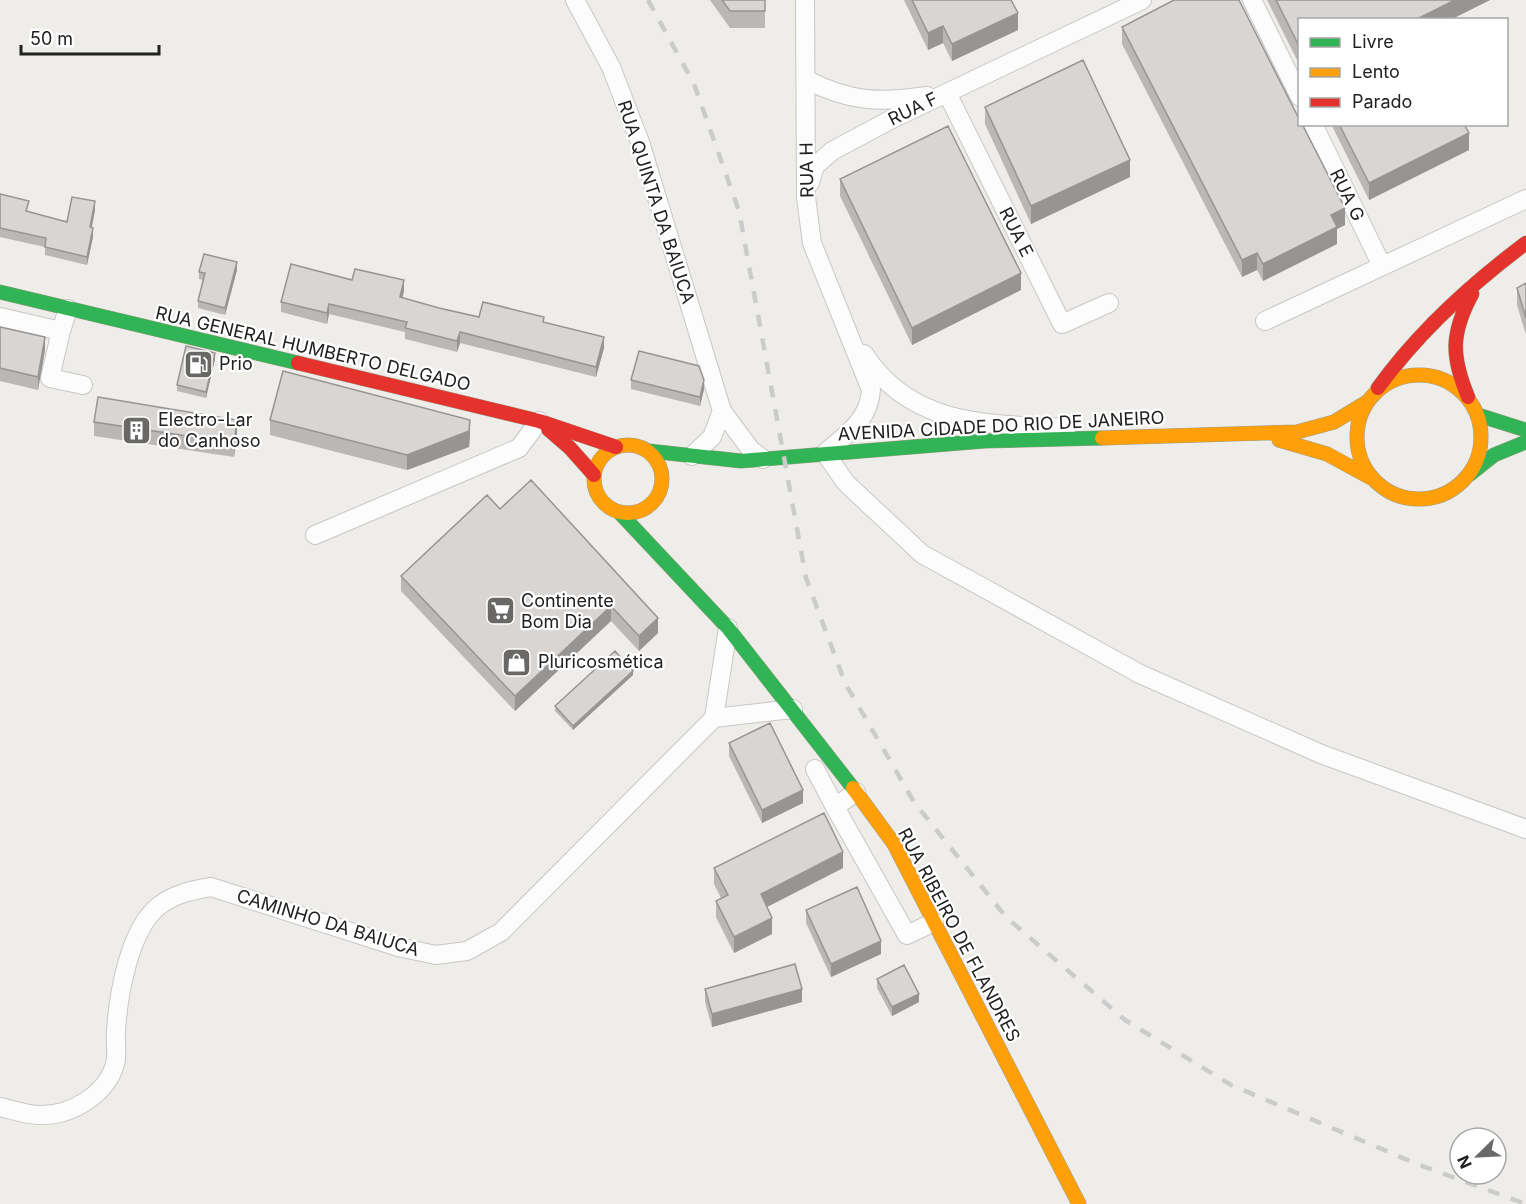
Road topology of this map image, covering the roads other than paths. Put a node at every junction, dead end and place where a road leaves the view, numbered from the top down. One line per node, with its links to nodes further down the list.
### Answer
1 (575, 0): 25 (street, RUA QUINTA DA BAIUCA)
2 (806, 0): 5 (street, RUA H)
3 (1142, 0): 6 (street)
4 (1252, 0): 7 (street)
5 (807, 80): 6 (street, RUA F); 9 (street, RUA H)
6 (947, 93): 9 (street, RUA F); 15 (street, RUA E)
7 (1298, 95)
8 (1314, 126): 12 (street, RUA G)
9 (807, 197): 20 (street, RUA H)
10 (1526, 199): 12 (street)
11 (1526, 243): 13 (main road)
12 (1382, 266): 18 (street)
13 (1493, 268): 22 (main road); 23 (main road)
14 (0, 292): 16 (main road, RUA GENERAL HUMBERTO DELGADO)
15 (1109, 303)
16 (68, 309): 19 (street); 27 (main road, RUA GENERAL HUMBERTO DELGADO)
17 (0, 317): 19 (street)
18 (1265, 321)
19 (61, 331): 21 (street)
20 (850, 333): 29 (street, RUA H); 33 (street, RUA H)
21 (83, 385)
22 (1376, 390): 23 (main road); 24 (main road)
23 (1468, 398): 26 (main road)
24 (1367, 402): 29 (main road, AVENIDA CIDADE DO RIO DE JANEIRO); 38 (main road)
25 (722, 411): 34 (street, RUA QUINTA DA BAIUCA); 35 (street)
26 (1478, 415): 28 (main road); 37 (main road)
27 (539, 421): 31 (main road, RUA GENERAL HUMBERTO DELGADO); 36 (main road, RUA RIBEIRO DE FLANDRES); 41 (street)
28 (1526, 430)
29 (1203, 435): 33 (main road, AVENIDA CIDADE DO RIO DE JANEIRO); 38 (main road, AVENIDA CIDADE DO RIO DE JANEIRO)
30 (1526, 442): 37 (main road)
31 (616, 447): 32 (main road); 36 (main road)
32 (648, 451): 35 (main road); 40 (main road, RUA RIBEIRO DE FLANDRES)
33 (825, 453): 34 (main road, AVENIDA CIDADE DO RIO DE JANEIRO); 49 (street)
34 (763, 459): 35 (main road, AVENIDA CIDADE DO RIO DE JANEIRO)
35 (688, 467): 40 (main road)
36 (594, 475): 39 (main road, RUA RIBEIRO DE FLANDRES)
37 (1468, 476): 38 (main road)
38 (1374, 480)
39 (620, 512): 40 (main road); 42 (main road, RUA RIBEIRO DE FLANDRES)
40 (654, 513): 42 (main road, RUA RIBEIRO DE FLANDRES)
41 (315, 535)
42 (668, 561): 43 (main road, RUA RIBEIRO DE FLANDRES)
43 (728, 628): 44 (main road, RUA RIBEIRO DE FLANDRES); 45 (street)
44 (793, 709): 45 (street); 47 (main road, RUA RIBEIRO DE FLANDRES)
45 (714, 718): 51 (street, CAMINHO DA BAIUCA)
46 (815, 769): 48 (street)
47 (856, 792): 48 (street); 50 (main road, RUA RIBEIRO DE FLANDRES)
48 (835, 807): 50 (street)
49 (1526, 829)
50 (933, 922): 52 (main road, RUA RIBEIRO DE FLANDRES)
51 (0, 1107)
52 (1079, 1204)

